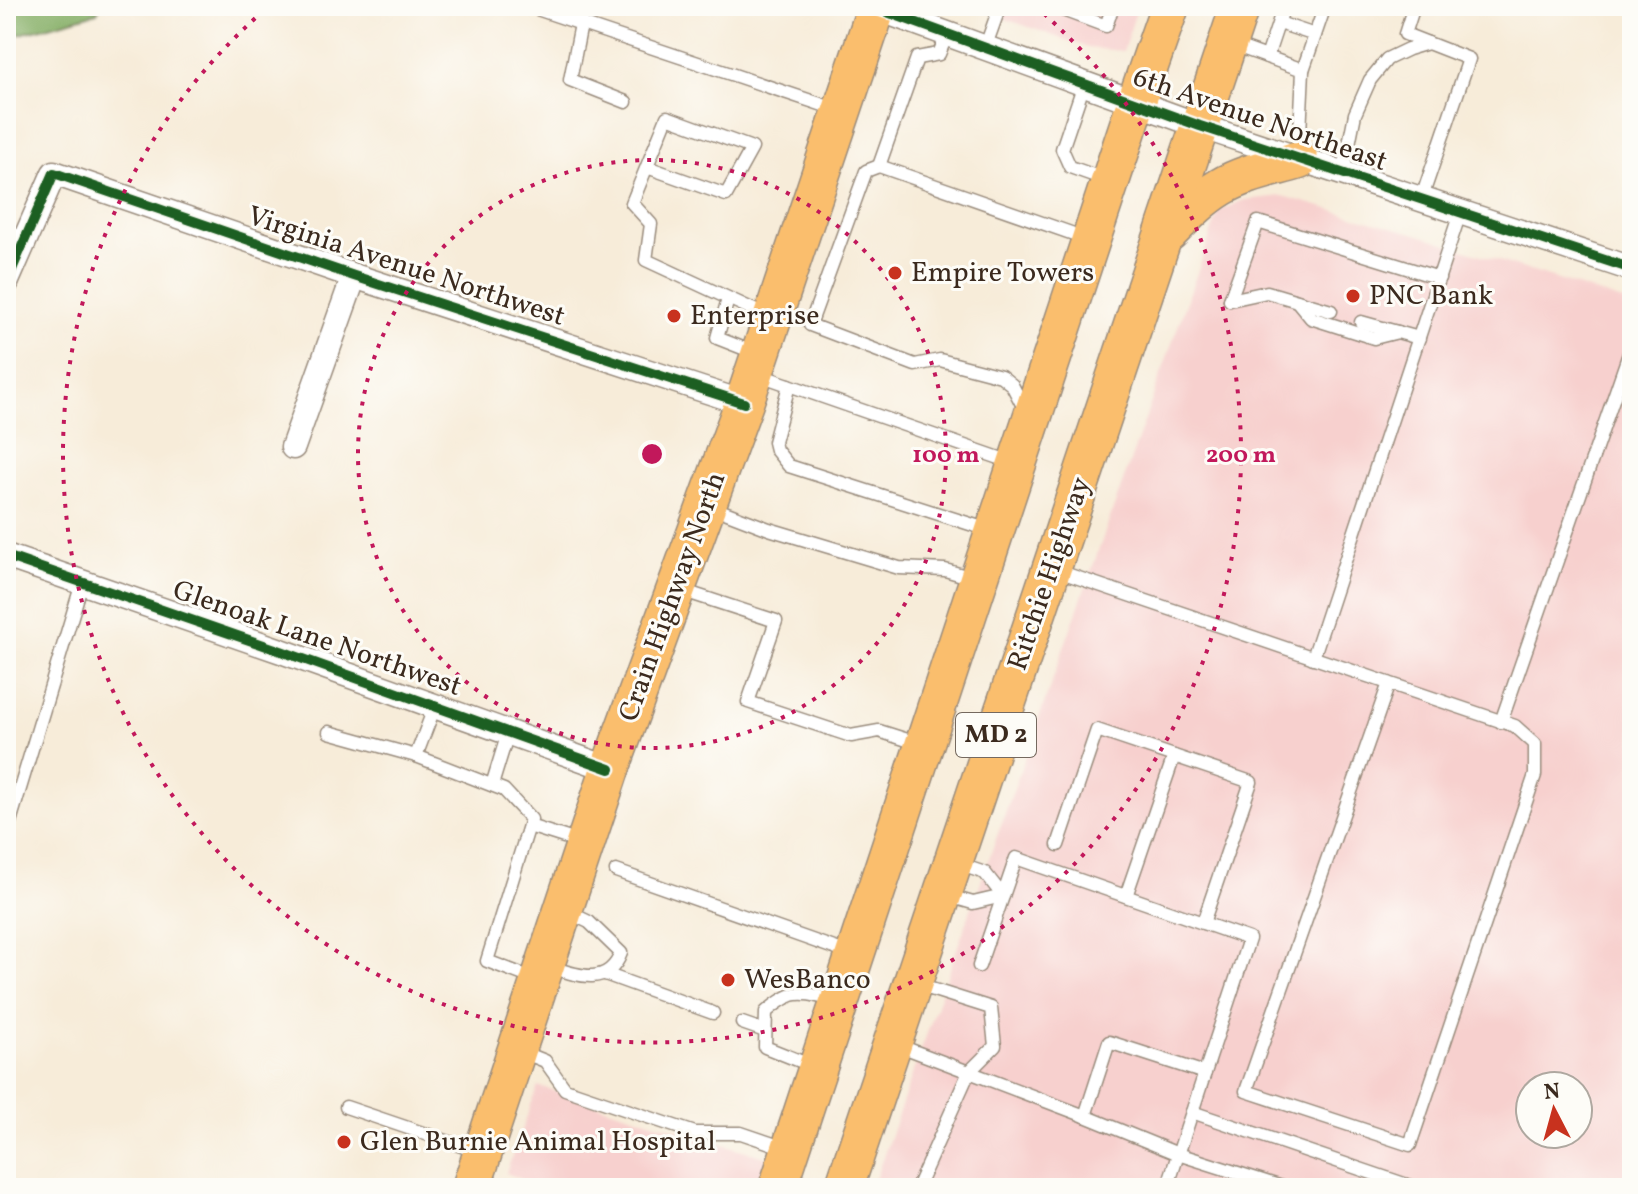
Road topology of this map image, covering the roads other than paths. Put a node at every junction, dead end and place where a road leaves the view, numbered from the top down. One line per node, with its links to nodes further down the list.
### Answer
1 (528, 6): 12 (lane)
2 (1000, 6): 17 (lane)
3 (1052, 6): 4 (lane)
4 (1113, 6)
5 (1170, 6): 22 (main road, MD 2)
6 (1240, 6): 15 (main road, Ritchie Highway / MD 2)
7 (1284, 6): 11 (lane)
8 (1325, 6): 14 (lane)
9 (1414, 6): 16 (lane)
10 (876, 7): 13 (street, 6th Avenue Northeast); 23 (main road, Crain Highway North)
11 (1279, 23): 14 (lane); 18 (lane)
12 (581, 24): 21 (lane); 23 (lane)
13 (947, 34): 17 (street, 6th Avenue Northeast); 26 (lane)
14 (1315, 35): 19 (lane)
15 (1228, 43): 18 (lane); 24 (main road, Ritchie Highway / MD 2)
16 (1428, 43): 28 (lane); 30 (lane)
17 (985, 48): 20 (street, 6th Avenue Northeast)
18 (1267, 57): 19 (lane)
19 (1303, 70): 25 (lane)
20 (1084, 84): 22 (street, 6th Avenue Northeast); 29 (lane)
21 (626, 102)
22 (1136, 103): 24 (street, 6th Avenue Northeast); 29 (main road, MD 2)
23 (841, 111): 41 (main road, Crain Highway North)
24 (1200, 126): 25 (street, 6th Avenue Northeast); 32 (main road, Ritchie Highway / MD 2)
25 (1299, 160): 28 (street, 6th Avenue Northeast); 32 (main road)
26 (879, 166): 33 (lane); 48 (lane)
27 (647, 167): 27 (lane); 38 (lane)
28 (1343, 174): 30 (street, 6th Avenue Northeast)
29 (1110, 181): 33 (main road, MD 2)
30 (1421, 200): 31 (street, 6th Avenue Northeast)
31 (1460, 213): 34 (street, 6th Avenue Northeast); 36 (lane)
32 (1163, 237): 54 (main road, Ritchie Highway / MD 2)
33 (1091, 240): 48 (main road, MD 2)
34 (1632, 269)
35 (354, 276): 37 (street, Virginia Avenue Northwest); 46 (street, Virginia Avenue Northwest); 49 (street)
36 (1439, 278): 39 (lane); 44 (lane)
37 (6, 283)
38 (728, 299): 41 (lane); 46 (lane)
39 (1297, 301): 40 (lane); 43 (lane)
40 (1331, 311)
41 (772, 319): 46 (main road, Crain Highway North)
42 (1361, 322): 43 (lane)
43 (1398, 332): 44 (lane)
44 (1419, 338): 58 (lane)
45 (1632, 345): 61 (lane)
46 (752, 377): 47 (lane); 51 (main road, Crain Highway North)
47 (789, 385): 50 (lane); 52 (lane)
48 (1031, 421): 50 (main road, MD 2)
49 (293, 447)
50 (1017, 464): 52 (main road, MD 2)
51 (706, 505): 55 (lane); 57 (main road, Crain Highway North)
52 (994, 532): 55 (main road, MD 2)
53 (6, 556): 56 (street, Glenoak Lane Northwest)
54 (1052, 569): 58 (lane); 74 (main road, Ritchie Highway / MD 2)
55 (978, 579): 64 (main road, MD 2)
56 (82, 583): 60 (street, Glenoak Lane Northwest); 70 (lane)
57 (676, 589): 64 (lane); 67 (main road, Crain Highway North)
58 (1313, 658): 59 (lane)
59 (1389, 683): 61 (lane); 61 (lane)
60 (435, 706): 63 (street, Glenoak Lane Northwest); 65 (lane)
61 (1501, 722)
62 (329, 732): 65 (lane)
63 (508, 733): 67 (street, Glenoak Lane Northwest); 68 (lane)
64 (923, 745): 79 (main road, MD 2)
65 (416, 756): 68 (lane)
66 (1174, 756): 72 (lane); 76 (lane); 78 (lane)
67 (610, 769): 71 (main road, Crain Highway North)
68 (492, 785): 69 (lane)
69 (529, 826): 71 (lane); 81 (lane)
70 (6, 835)
71 (585, 844): 77 (main road, Crain Highway North)
72 (1058, 845)
73 (616, 871): 79 (lane)
74 (948, 878): 75 (lane); 75 (lane); 83 (main road, Ritchie Highway / MD 2)
75 (1003, 896): 76 (lane); 80 (lane)
76 (1126, 896): 78 (lane)
77 (564, 909): 81 (main road, Crain Highway North); 82 (lane)
78 (1203, 923): 92 (lane)
79 (854, 955): 84 (main road, MD 2)
80 (979, 966)
81 (542, 973): 82 (lane); 89 (main road, Crain Highway North)
82 (605, 974): 85 (lane)
83 (913, 983): 88 (main road, Ritchie Highway / MD 2); 91 (lane)
84 (839, 1002): 87 (lane); 90 (main road, MD 2)
85 (713, 1013)
86 (742, 1023): 87 (lane)
87 (765, 1031): 90 (lane)
88 (892, 1043): 91 (lane); 100 (main road, Ritchie Highway / MD 2)
89 (517, 1050): 96 (lane); 98 (main road, Crain Highway North)
90 (817, 1068): 96 (main road, MD 2)
91 (969, 1072): 95 (lane); 101 (lane)
92 (1205, 1073): 94 (lane); 95 (lane)
93 (346, 1107): 98 (lane)
94 (1192, 1112): 97 (lane); 104 (lane)
95 (1085, 1116): 97 (lane)
96 (791, 1150): 99 (main road, MD 2)
97 (1178, 1154): 102 (lane); 103 (lane)
98 (476, 1171)
99 (778, 1188)
100 (844, 1188)
101 (917, 1188)
102 (1167, 1188)
103 (1285, 1188)
104 (1416, 1188)

